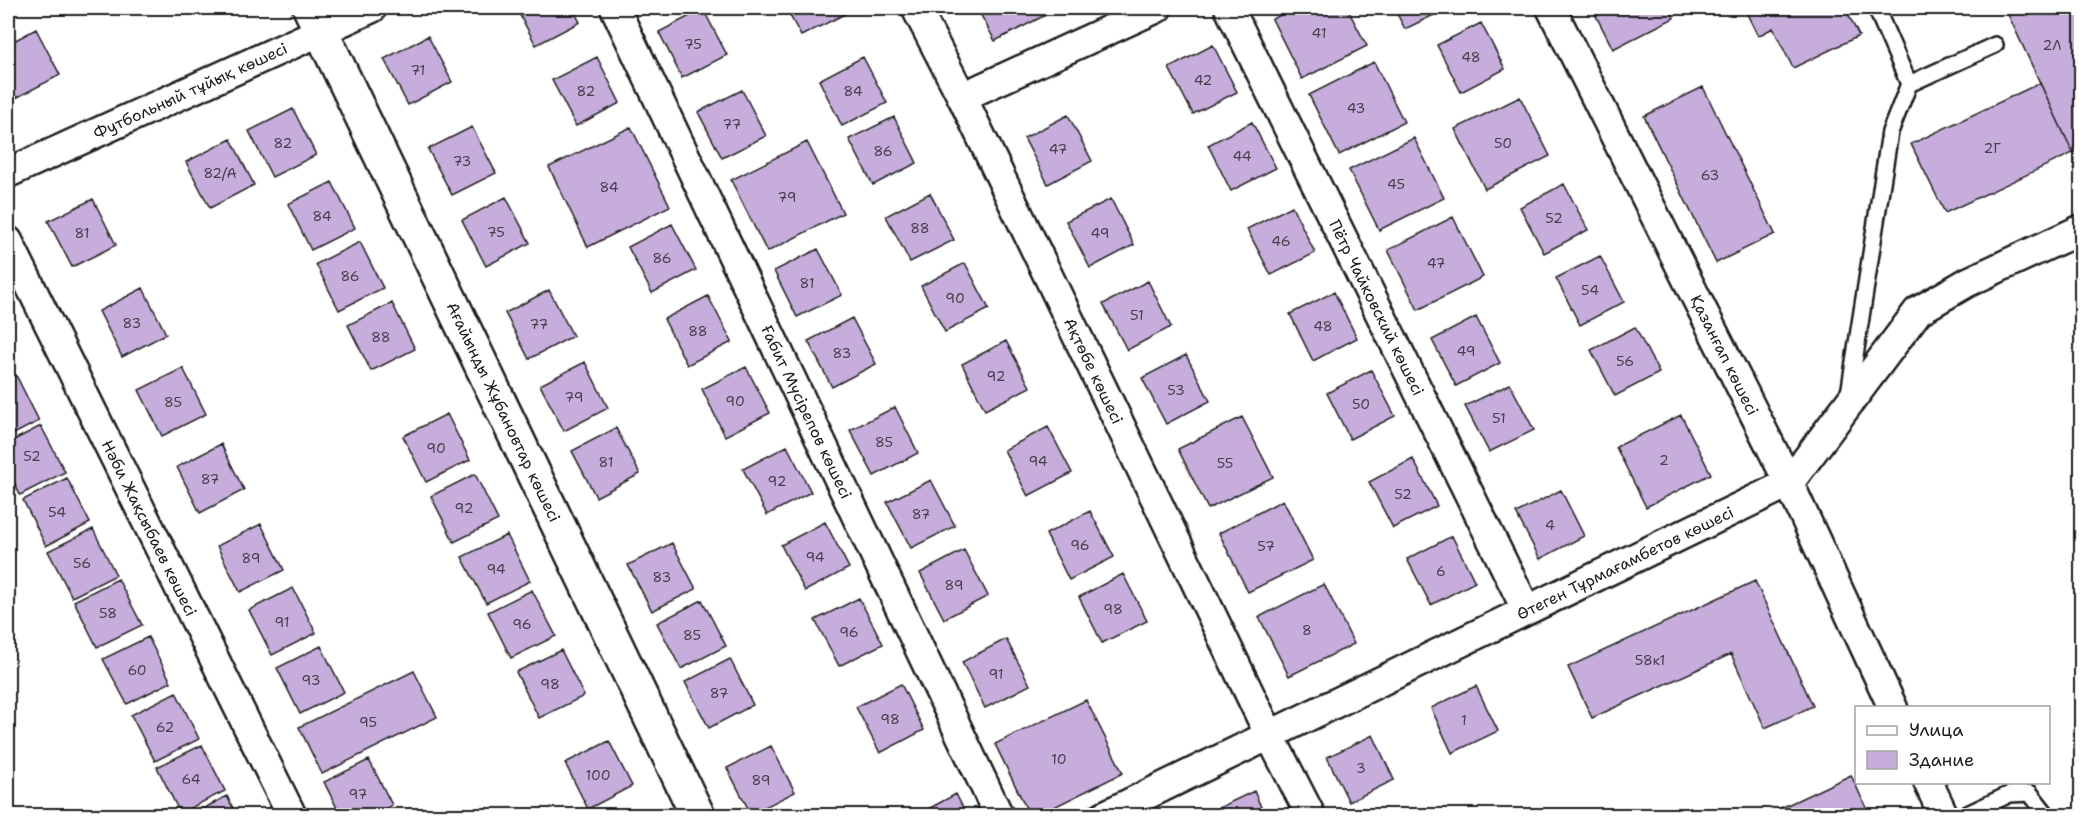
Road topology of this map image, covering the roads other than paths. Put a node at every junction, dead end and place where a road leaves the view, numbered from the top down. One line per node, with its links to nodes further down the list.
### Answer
1 (372, 8): 8 (street, Футбольный тұйық көшесі)
2 (615, 8): 23 (street, Ғабит Мүсірепов көшесі)
3 (916, 8): 11 (street, Ақтөбе көшесі)
4 (1157, 8): 11 (street)
5 (1229, 8): 17 (street, Пётр Чайковский көшесі)
6 (1551, 8): 16 (street, Қазанғап көшесі)
7 (1876, 8): 10 (lane)
8 (316, 19): 12 (street, Футбольный тұйық көшесі); 22 (street, Ағайынды Жұбановтар көшесі)
9 (1995, 45): 10 (lane)
10 (1909, 84): 15 (lane)
11 (962, 97): 19 (street, Ақтөбе көшесі)
12 (8, 173)
13 (2082, 228): 15 (street, Өтеген Тұрмағамбетов көшесі)
14 (8, 241): 21 (street, Нәби Жақсыбаев көшесі)
15 (1847, 405): 16 (street, Өтеген Тұрмағамбетов көшесі)
16 (1789, 483): 17 (street, Өтеген Тұрмағамбетов көшесі); 18 (street, Қазанғап көшесі)
17 (1526, 609): 19 (street, Өтеген Тұрмағамбетов көшесі)
18 (1892, 706)
19 (1269, 734): 24 (street, Өтеген Тұрмағамбетов көшесі); 25 (street, Ақтөбе көшесі)
20 (1928, 784): 26 (street)
21 (292, 816)
22 (698, 816)
23 (999, 816)
24 (1103, 816)
25 (1311, 816)
26 (1944, 816)
27 (1963, 816): 28 (lane)
28 (2048, 816)

